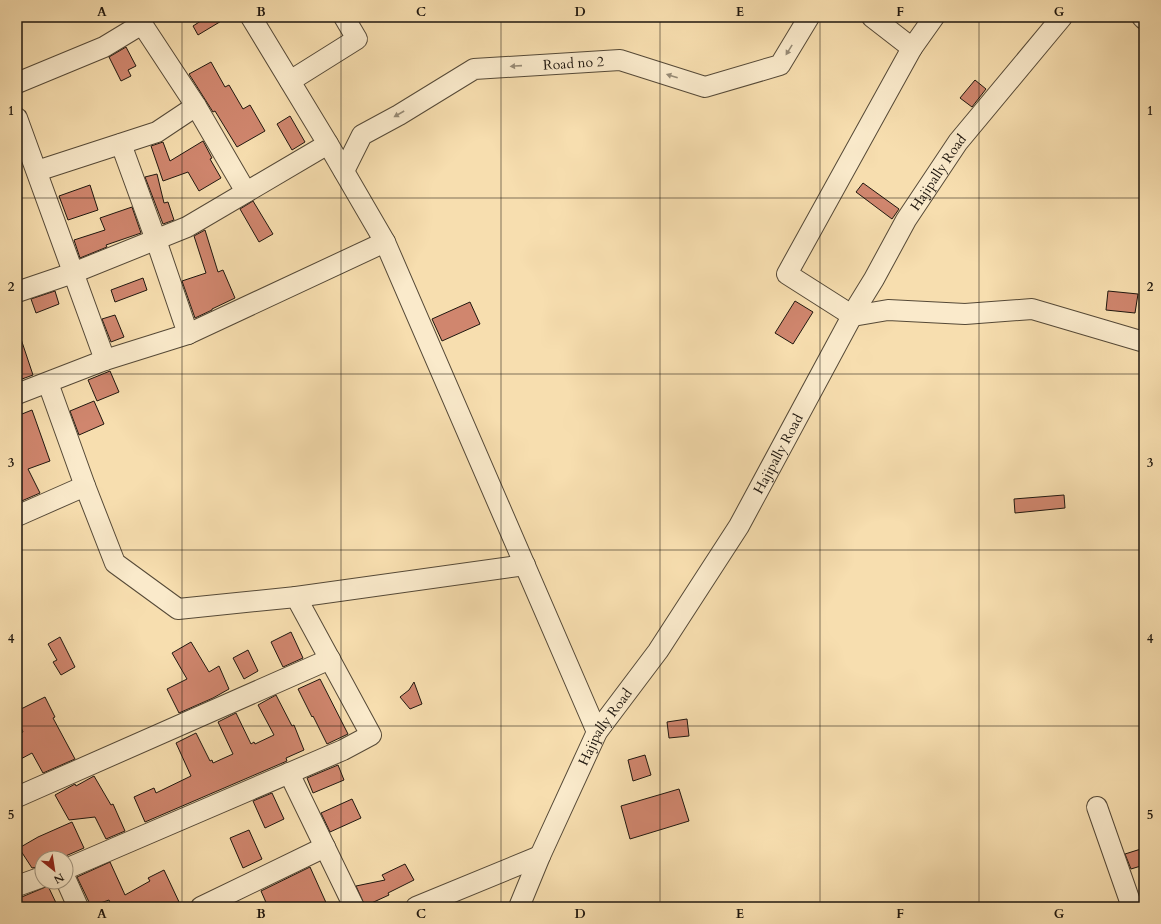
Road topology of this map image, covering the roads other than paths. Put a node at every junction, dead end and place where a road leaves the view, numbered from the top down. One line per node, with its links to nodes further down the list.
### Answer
1 (251, 17): 9 (street)
2 (344, 17): 9 (street)
3 (809, 17): 16 (street, Road no 2, one-way to 16)
4 (872, 17): 8 (street)
5 (934, 17): 8 (street)
6 (1062, 17): 22 (street, Hajipally Road)
7 (148, 20): 10 (street); 11 (street)
8 (912, 48): 22 (street)
9 (290, 81): 14 (street)
10 (17, 84)
11 (196, 106): 13 (street); 17 (street)
12 (17, 118): 15 (street)
13 (121, 144): 15 (street); 18 (street)
14 (328, 144): 16 (street); 17 (street)
15 (37, 171): 20 (street)
16 (344, 171): 19 (street)
17 (246, 192): 18 (street)
18 (156, 240): 20 (street); 23 (street)
19 (385, 242): 23 (street); 30 (street)
20 (73, 273): 21 (street); 25 (street)
21 (17, 292)
22 (853, 316): 24 (street); 33 (street, Hajipally Road)
23 (188, 334): 25 (street)
24 (1144, 342)
25 (105, 360): 26 (street)
26 (48, 383): 27 (street); 28 (street)
27 (17, 394)
28 (85, 486): 29 (street); 31 (street)
29 (17, 516)
30 (525, 565): 31 (street); 33 (street)
31 (296, 597): 32 (street)
32 (330, 659): 34 (street); 35 (street)
33 (597, 732): 38 (street, Hajipally Road)
34 (289, 773): 37 (street); 39 (street)
35 (17, 797)
36 (1097, 807): 48 (street)
37 (325, 847): 44 (street); 45 (street)
38 (540, 856): 46 (street); 47 (street, Hajipally Road)
39 (74, 866)
40 (34, 880): 41 (street)
41 (17, 886)
42 (70, 890): 43 (street)
43 (78, 907)
44 (201, 907)
45 (354, 907)
46 (416, 907)
47 (519, 907)
48 (1132, 907)

